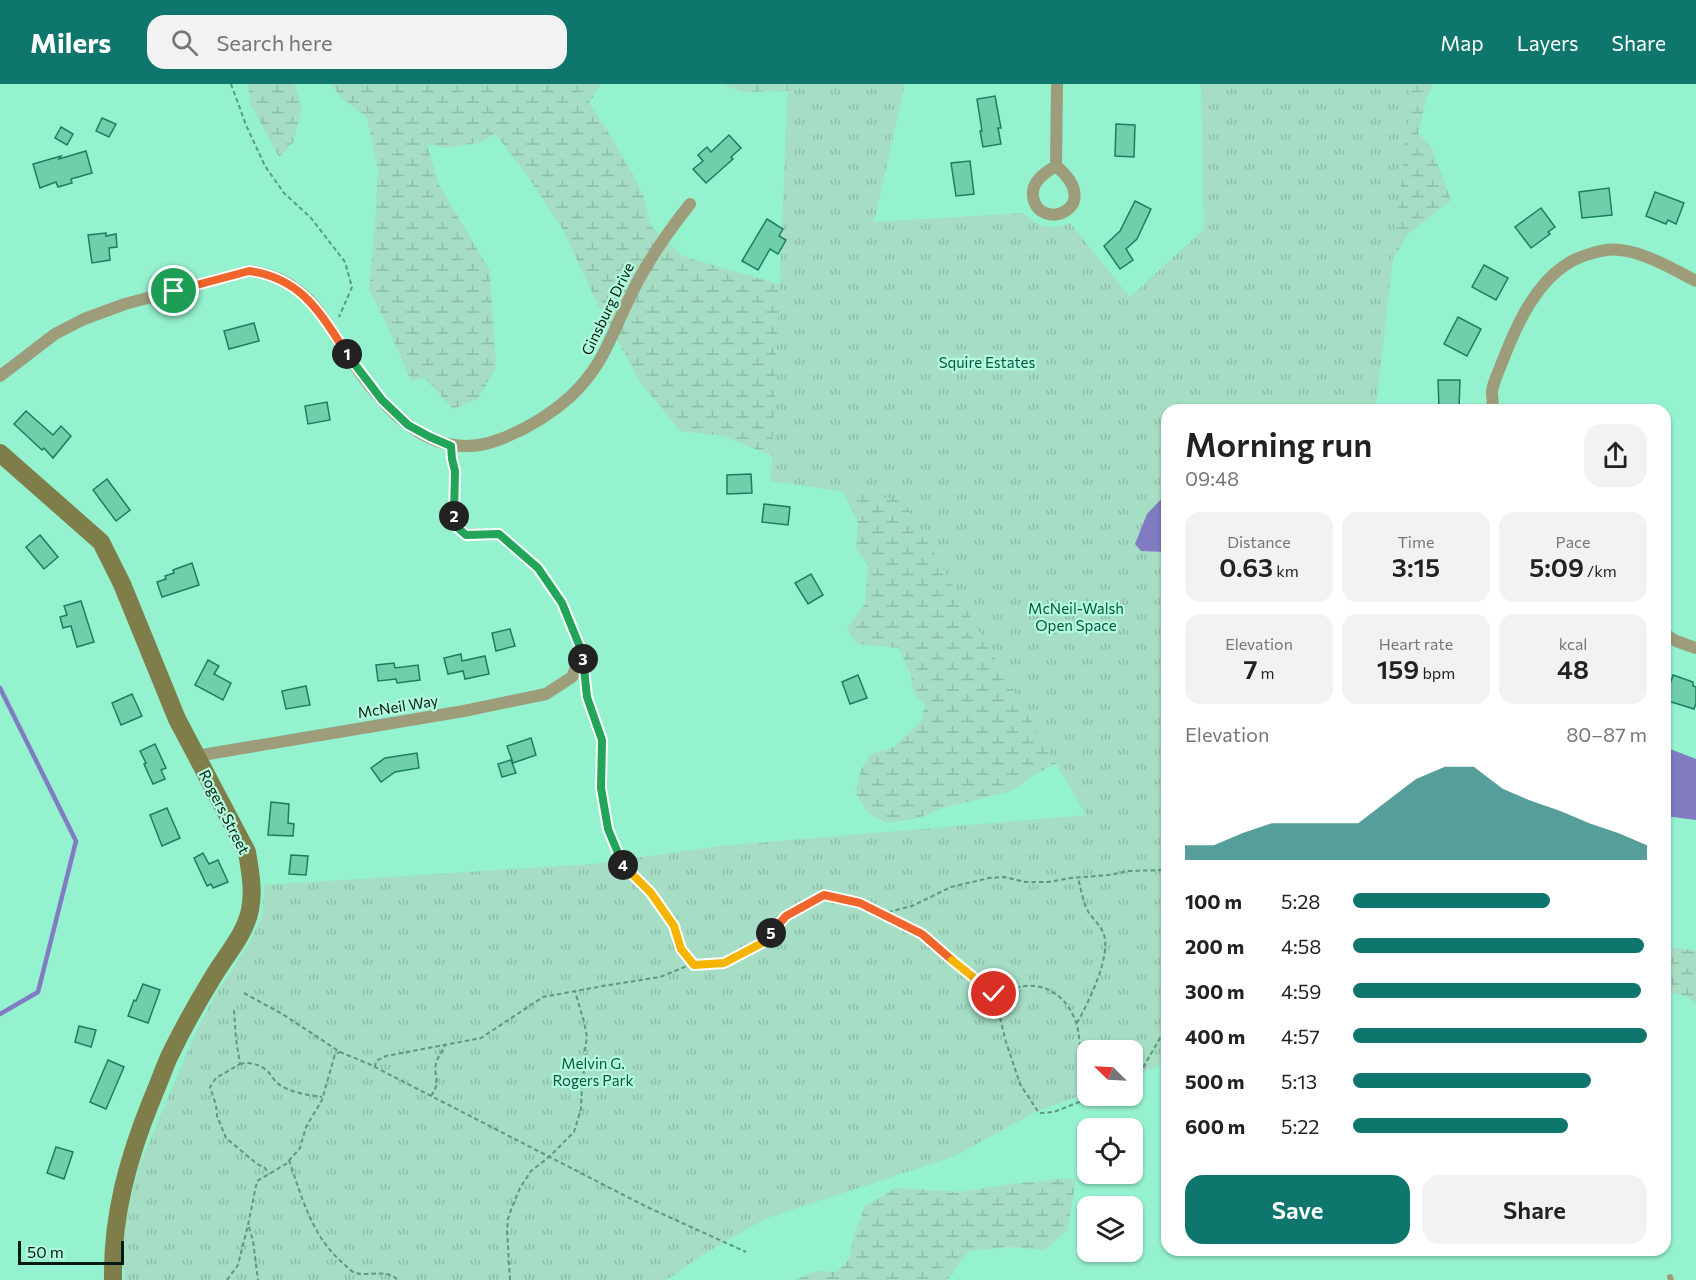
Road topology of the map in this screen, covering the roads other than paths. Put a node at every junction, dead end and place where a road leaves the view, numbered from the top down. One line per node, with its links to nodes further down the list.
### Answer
1 (1057, 84): 2 (street)
2 (1056, 166)
3 (690, 204): 5 (street, Ginsburg Drive)
4 (1696, 281): 6 (street)
5 (0, 376)
6 (1493, 404)
7 (0, 453): 11 (street, Rogers Street)
8 (1671, 638): 9 (street)
9 (1696, 648)
10 (582, 652): 11 (street, McNeil Way)
11 (196, 756): 12 (street, Rogers Street)
12 (113, 1280)

